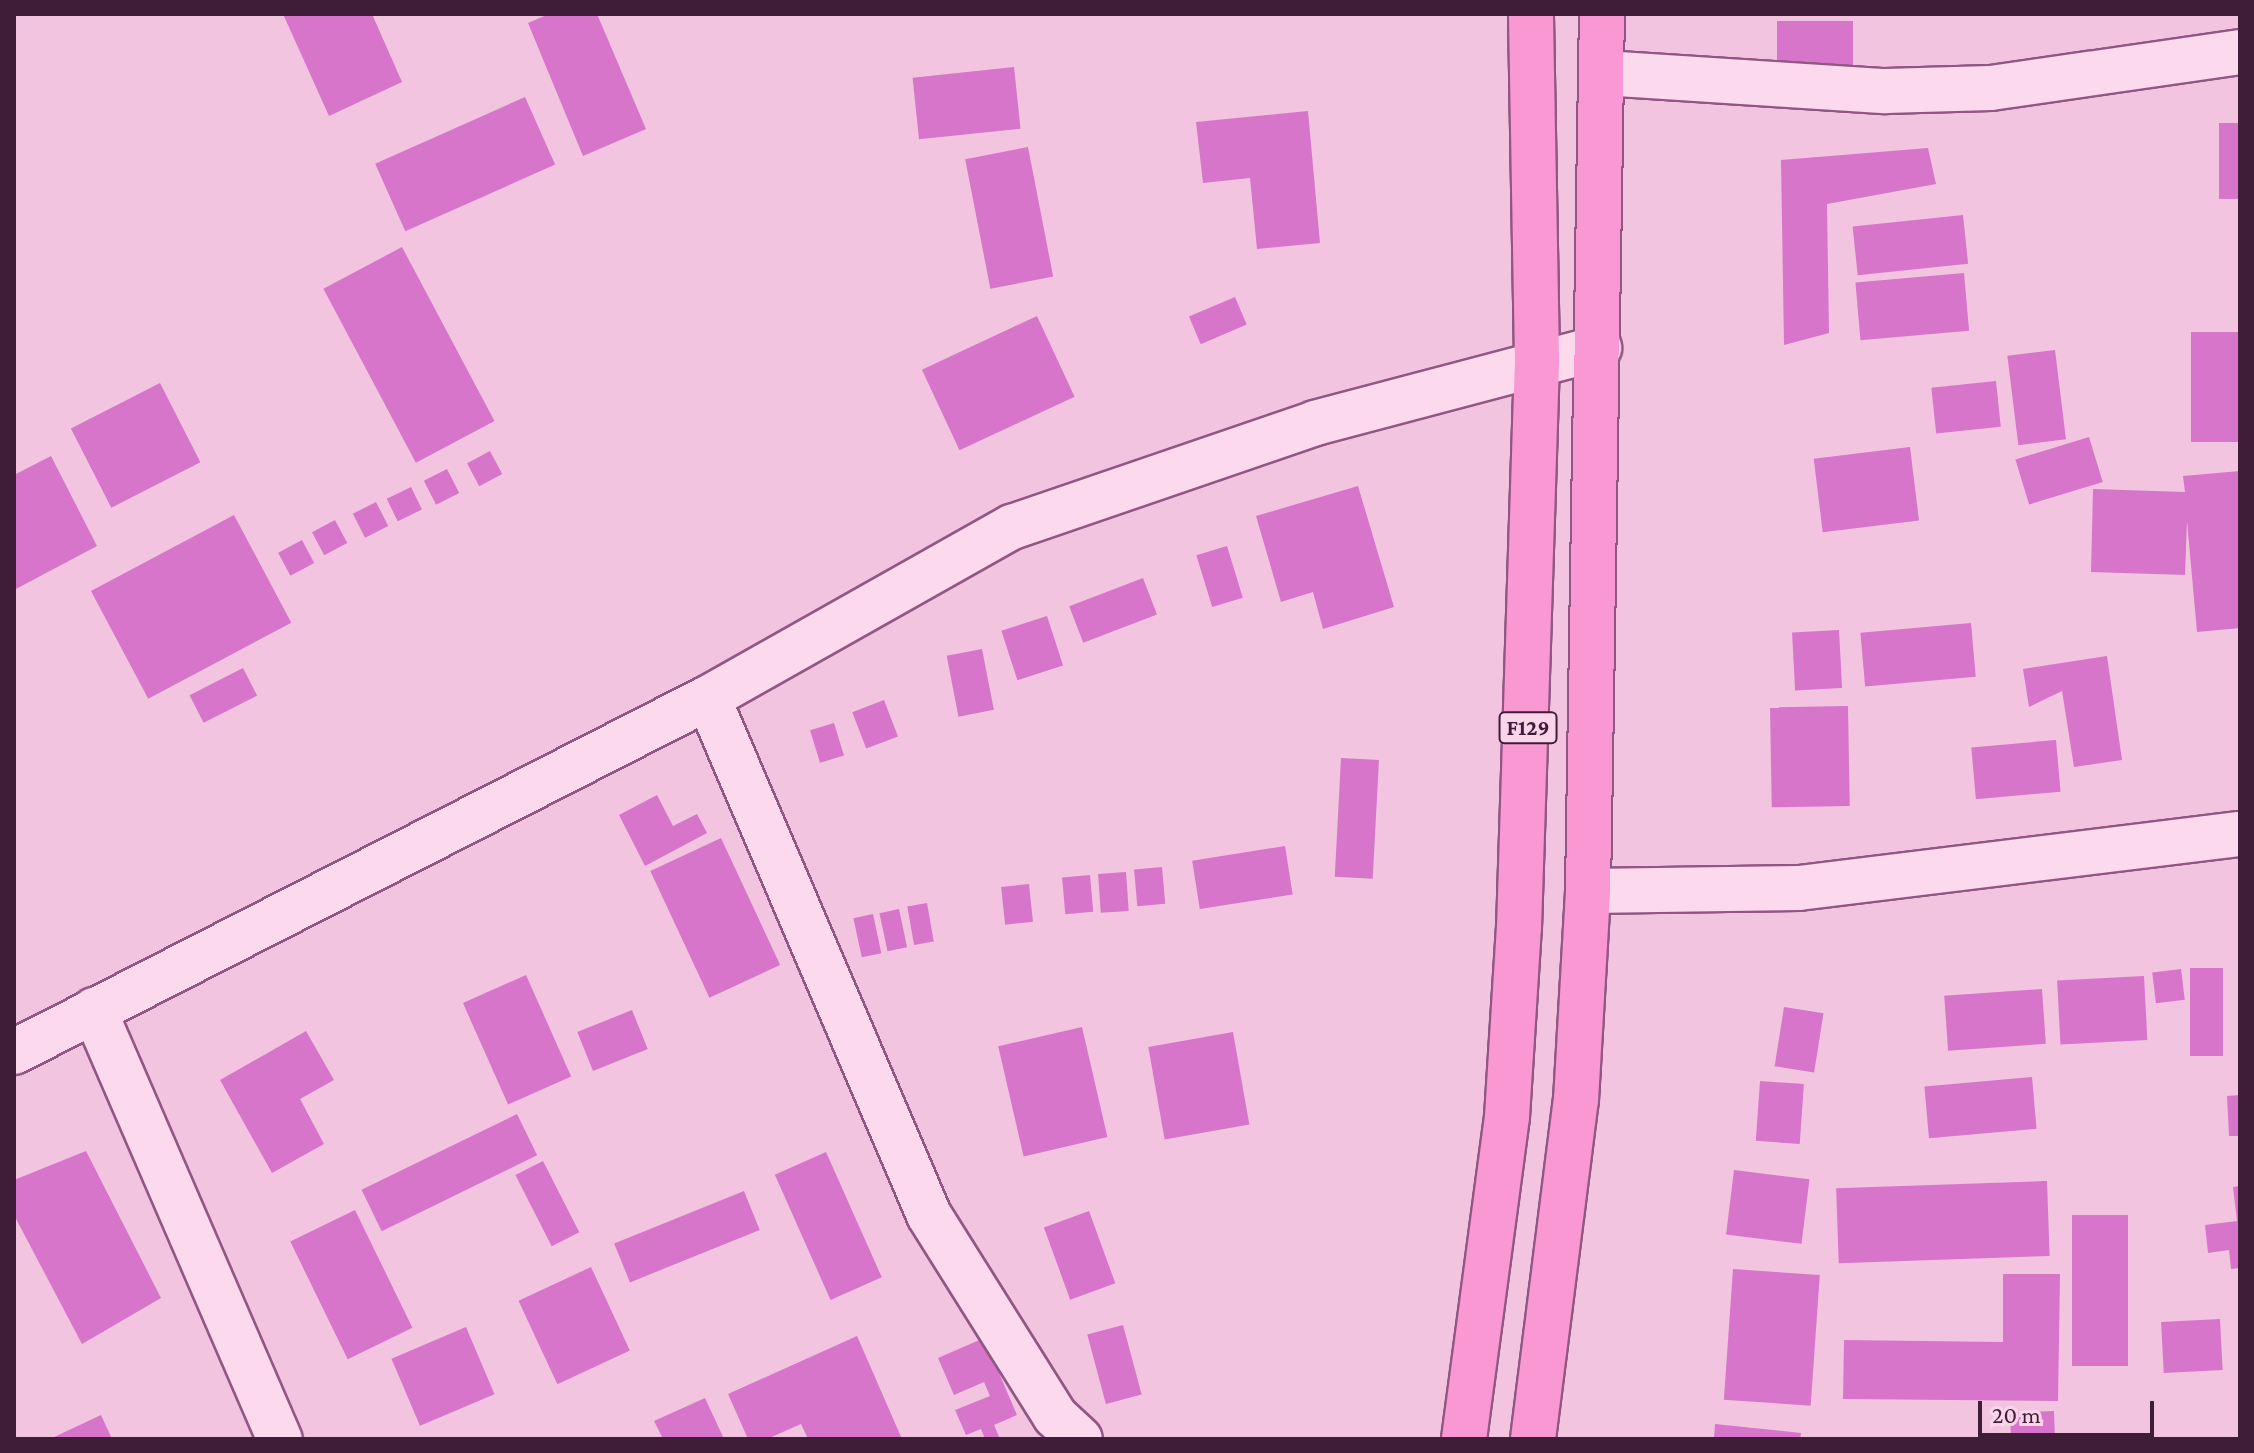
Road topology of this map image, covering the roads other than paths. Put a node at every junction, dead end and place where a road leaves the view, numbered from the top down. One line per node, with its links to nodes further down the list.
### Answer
1 (1531, 14): 6 (main road, F129)
2 (1602, 14): 4 (main road, F129)
3 (2240, 52): 4 (street)
4 (1603, 73): 5 (main road, F129)
5 (1599, 348): 6 (street); 9 (main road, F129)
6 (1537, 360): 7 (street); 14 (main road, F129)
7 (708, 698): 10 (street); 13 (street)
8 (2240, 834): 9 (street)
9 (1588, 891): 15 (main road, F129)
10 (94, 1010): 11 (street); 12 (street)
11 (14, 1052)
12 (280, 1439)
13 (1080, 1439)
14 (1464, 1439)
15 (1533, 1439)

